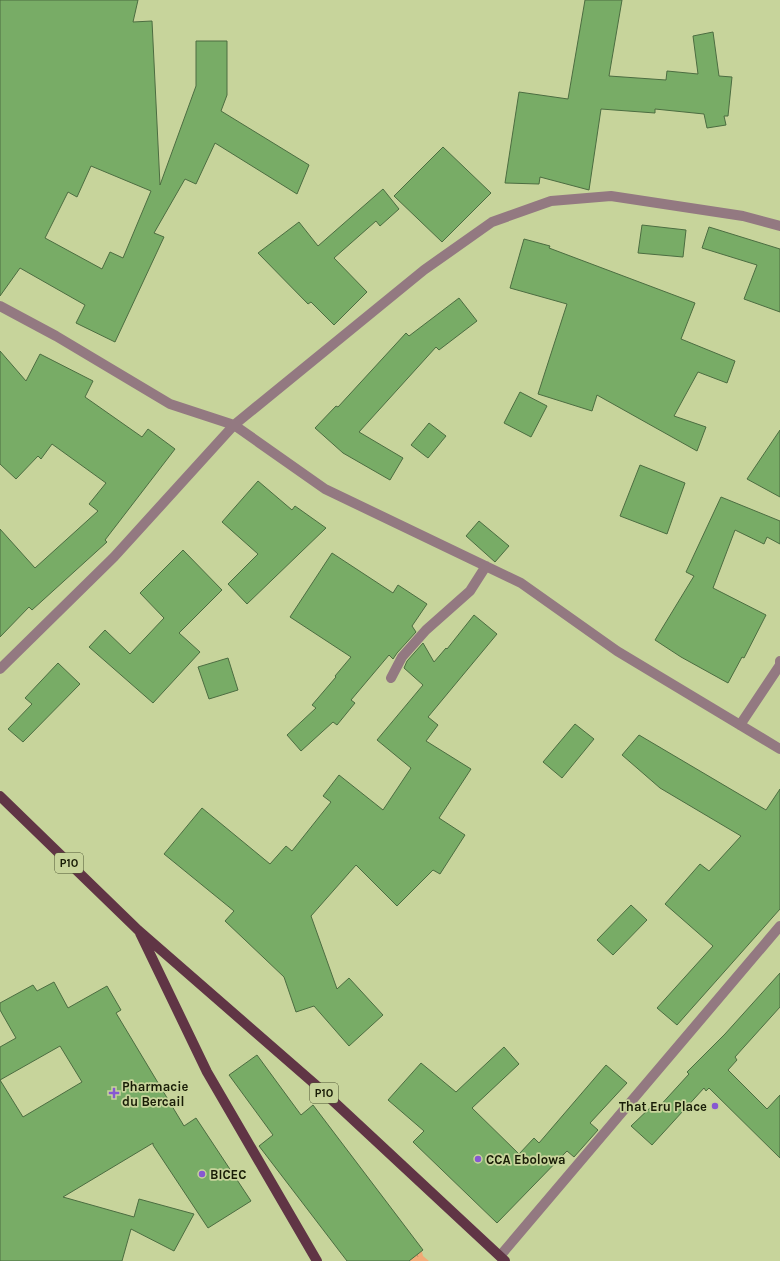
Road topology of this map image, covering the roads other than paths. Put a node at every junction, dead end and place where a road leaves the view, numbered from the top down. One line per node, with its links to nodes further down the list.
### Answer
1 (780, 226): 3 (street)
2 (0, 306): 3 (street)
3 (234, 425): 4 (street); 6 (street)
4 (486, 566): 7 (street); 8 (street)
5 (780, 661): 8 (street)
6 (0, 669)
7 (391, 678)
8 (740, 725): 9 (street)
9 (780, 749)
10 (0, 796): 12 (main road, P10)
11 (780, 926): 13 (street)
12 (138, 930): 13 (main road, P10); 14 (main road, P10)
13 (502, 1258)
14 (317, 1261)

